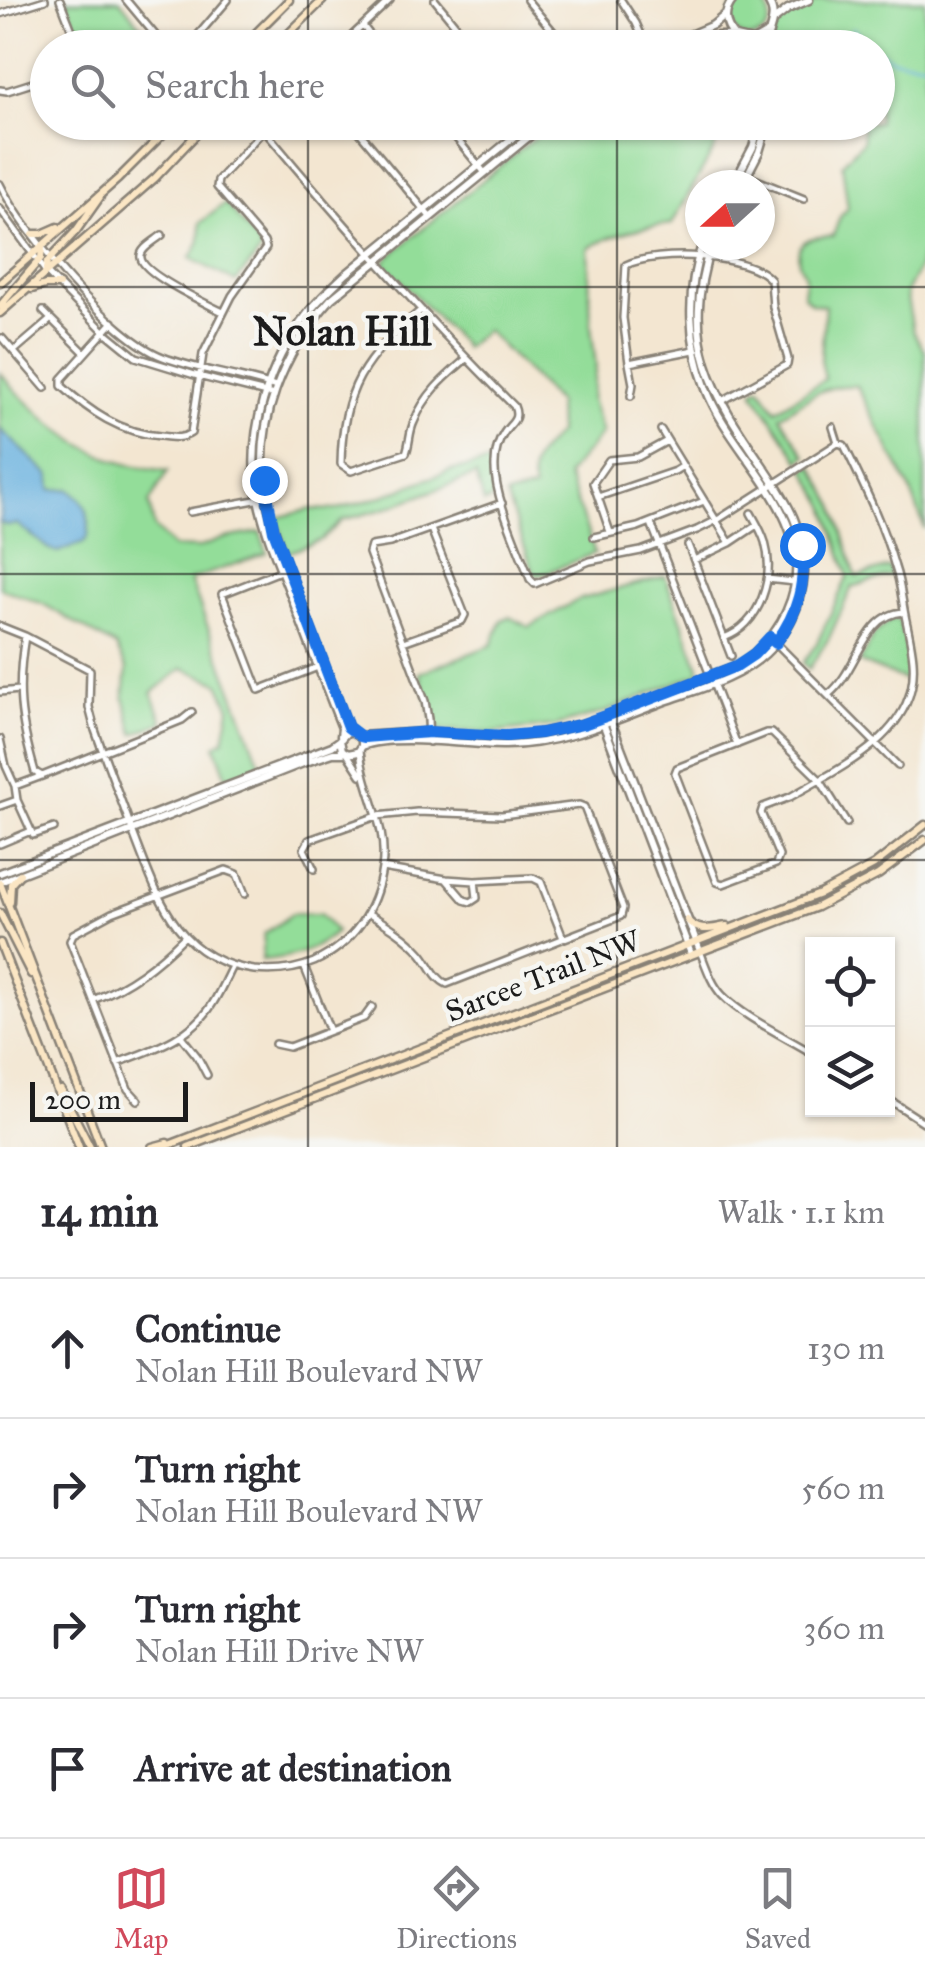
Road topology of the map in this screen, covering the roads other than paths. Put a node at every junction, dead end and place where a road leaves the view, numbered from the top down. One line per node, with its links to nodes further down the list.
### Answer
1 (46, 0): 14 (street)
2 (60, 0): 17 (street)
3 (126, 0): 18 (street)
4 (289, 0): 20 (main road)
5 (390, 0): 16 (street)
6 (435, 0): 24 (street)
7 (527, 0): 25 (street)
8 (621, 0): 26 (street)
9 (767, 0): 15 (street)
10 (809, 0): 15 (street)
11 (321, 1): 21 (main road)
12 (224, 2): 19 (street)
13 (729, 6): 27 (street)
14 (0, 14)
15 (774, 20): 28 (street)
16 (362, 26): 22 (street); 23 (street)
17 (72, 30)
18 (151, 30)
19 (201, 30)
20 (259, 30)
21 (292, 30)
22 (358, 30)
23 (365, 30)
24 (459, 30)
25 (552, 30)
26 (639, 30)
27 (703, 30)
28 (770, 30)
29 (30, 83): 30 (street)
30 (2, 92)
31 (157, 140): 45 (main road)
32 (191, 140): 56 (main road)
33 (255, 140): 66 (street)
34 (272, 140): 55 (street)
35 (366, 140): 48 (street)
36 (458, 140): 40 (street)
37 (519, 140): 40 (street)
38 (755, 140): 41 (street)
39 (763, 140): 42 (street)
40 (482, 169): 48 (street)
41 (744, 170)
42 (746, 170)
43 (0, 184): 50 (street)
44 (775, 188): 46 (street)
45 (104, 192): 49 (main road); 56 (main road)
46 (804, 200)
47 (0, 210): 54 (street)
48 (427, 214): 55 (street)
49 (68, 222): 50 (main road); 52 (main road)
50 (33, 234): 52 (street)
51 (162, 235): 66 (street)
52 (42, 247): 54 (main road); 56 (street)
53 (685, 257): 75 (street)
54 (35, 259): 59 (street); 60 (main road); 63 (main road)
55 (372, 259): 65 (street); 79 (street)
56 (53, 260): 59 (main road); 68 (street)
57 (702, 260): 71 (street)
58 (718, 260): 81 (street)
59 (46, 272): 61 (street); 62 (main road)
60 (0, 284)
61 (58, 285): 62 (main road); 69 (street)
62 (26, 292): 63 (main road)
63 (0, 310)
64 (42, 311): 67 (street)
65 (420, 311): 74 (street); 74 (street)
66 (222, 312): 76 (street)
67 (50, 320): 72 (street); 73 (street)
68 (113, 322): 69 (street); 76 (street)
69 (104, 331): 73 (street); 77 (street)
70 (2, 338): 72 (street)
71 (698, 349): 75 (street); 81 (street)
72 (14, 351): 78 (street)
73 (85, 353): 77 (street)
74 (466, 359): 91 (street)
75 (629, 363): 80 (street)
76 (200, 368): 77 (street); 79 (street)
77 (198, 376): 79 (street)
78 (45, 388)
79 (271, 390): 89 (street)
80 (631, 396)
81 (717, 404): 87 (street)
82 (833, 426): 85 (street)
83 (661, 430): 84 (street)
84 (667, 440): 86 (street); 88 (street)
85 (838, 443): 87 (street); 107 (street)
86 (684, 466): 88 (street); 90 (street)
87 (771, 486): 94 (street); 106 (street); 111 (street)
88 (598, 497): 98 (street)
89 (262, 499): 92 (street); 104 (street)
90 (705, 501): 94 (street); 95 (street)
91 (502, 502): 97 (street); 102 (street)
92 (190, 512)
93 (751, 513): 96 (street)
94 (717, 520): 100 (street); 102 (street)
95 (651, 522): 98 (street); 102 (street)
96 (758, 524): 100 (street); 105 (street)
97 (430, 528): 112 (street); 112 (street)
98 (610, 532): 99 (street)
99 (594, 537)
100 (730, 543): 103 (street)
101 (688, 545): 103 (street)
102 (660, 546): 115 (street)
103 (694, 560): 110 (street)
104 (285, 569): 114 (street); 114 (street); 119 (street)
105 (767, 580): 106 (street); 110 (street)
106 (795, 582): 111 (street)
107 (904, 612): 118 (street); 127 (street)
108 (0, 626): 109 (street)
109 (26, 636): 116 (street); 130 (street)
110 (724, 638): 113 (street)
111 (773, 640): 115 (street); 118 (street)
112 (403, 642): 122 (street)
113 (731, 656)
114 (318, 668): 119 (street)
115 (711, 680): 121 (street); 128 (street)
116 (20, 690): 117 (street); 134 (street)
117 (0, 692)
118 (829, 694): 127 (street)
119 (333, 698): 123 (street); 124 (street)
120 (192, 712): 130 (street)
121 (606, 720): 122 (street); 126 (street); 160 (street); 165 (street)
122 (429, 732): 123 (street); 126 (street)
123 (357, 734): 124 (street); 129 (street)
124 (340, 738): 131 (street); 143 (street)
125 (0, 739): 133 (street)
126 (428, 742): 129 (street)
127 (875, 742): 132 (street); 135 (street)
128 (737, 745): 135 (street); 135 (street)
129 (361, 748): 131 (street); 136 (street)
130 (103, 752): 134 (street); 143 (street)
131 (346, 754): 136 (street); 143 (street)
132 (898, 766)
133 (3, 767): 137 (street)
134 (42, 776): 137 (street)
135 (820, 780): 141 (street)
136 (365, 782): 140 (street)
137 (14, 786): 138 (street)
138 (17, 800): 139 (street); 145 (street)
139 (0, 806)
140 (377, 816): 148 (street); 149 (street); 163 (street)
141 (846, 823)
142 (925, 825): 161 (main road, Sarcee Trail NW)
143 (130, 826): 150 (street); 151 (street); 156 (street)
144 (54, 828): 145 (street)
145 (32, 832): 147 (street)
146 (925, 840): 166 (main road, Sarcee Trail NW)
147 (0, 844)
148 (382, 868): 152 (street); 159 (street)
149 (314, 869)
150 (0, 873)
151 (20, 874): 154 (street); 158 (main road)
152 (446, 880): 153 (street); 153 (street)
153 (475, 881): 163 (street)
154 (0, 882): 158 (main road)
155 (245, 894): 156 (street)
156 (157, 896): 162 (street); 169 (street)
157 (0, 913): 170 (main road)
158 (12, 913): 170 (main road)
159 (368, 914): 163 (street); 168 (street)
160 (687, 920): 161 (main road); 165 (street)
161 (733, 927): 165 (main road, Sarcee Trail NW)
162 (184, 936): 167 (street); 169 (street)
163 (563, 938)
164 (0, 943): 176 (main road)
165 (692, 943): 166 (street); 182 (main road, Sarcee Trail NW)
166 (695, 952): 175 (street); 188 (main road, Sarcee Trail NW)
167 (232, 966): 168 (street); 173 (street)
168 (304, 966): 172 (street)
169 (93, 1000): 177 (street)
170 (48, 1006): 183 (main road)
171 (372, 1007): 172 (street)
172 (330, 1031): 174 (street)
173 (181, 1036): 177 (street); 178 (street)
174 (276, 1044)
175 (805, 1049)
176 (43, 1053): 184 (main road); 185 (main road)
177 (117, 1063): 179 (street)
178 (207, 1075)
179 (138, 1100)
180 (895, 1103): 181 (street)
181 (925, 1124)
182 (182, 1139): 186 (main road); 187 (main road, Sarcee Trail NW)
183 (101, 1146)
184 (80, 1147)
185 (90, 1147)
186 (152, 1147)
187 (164, 1147)
188 (188, 1147)

